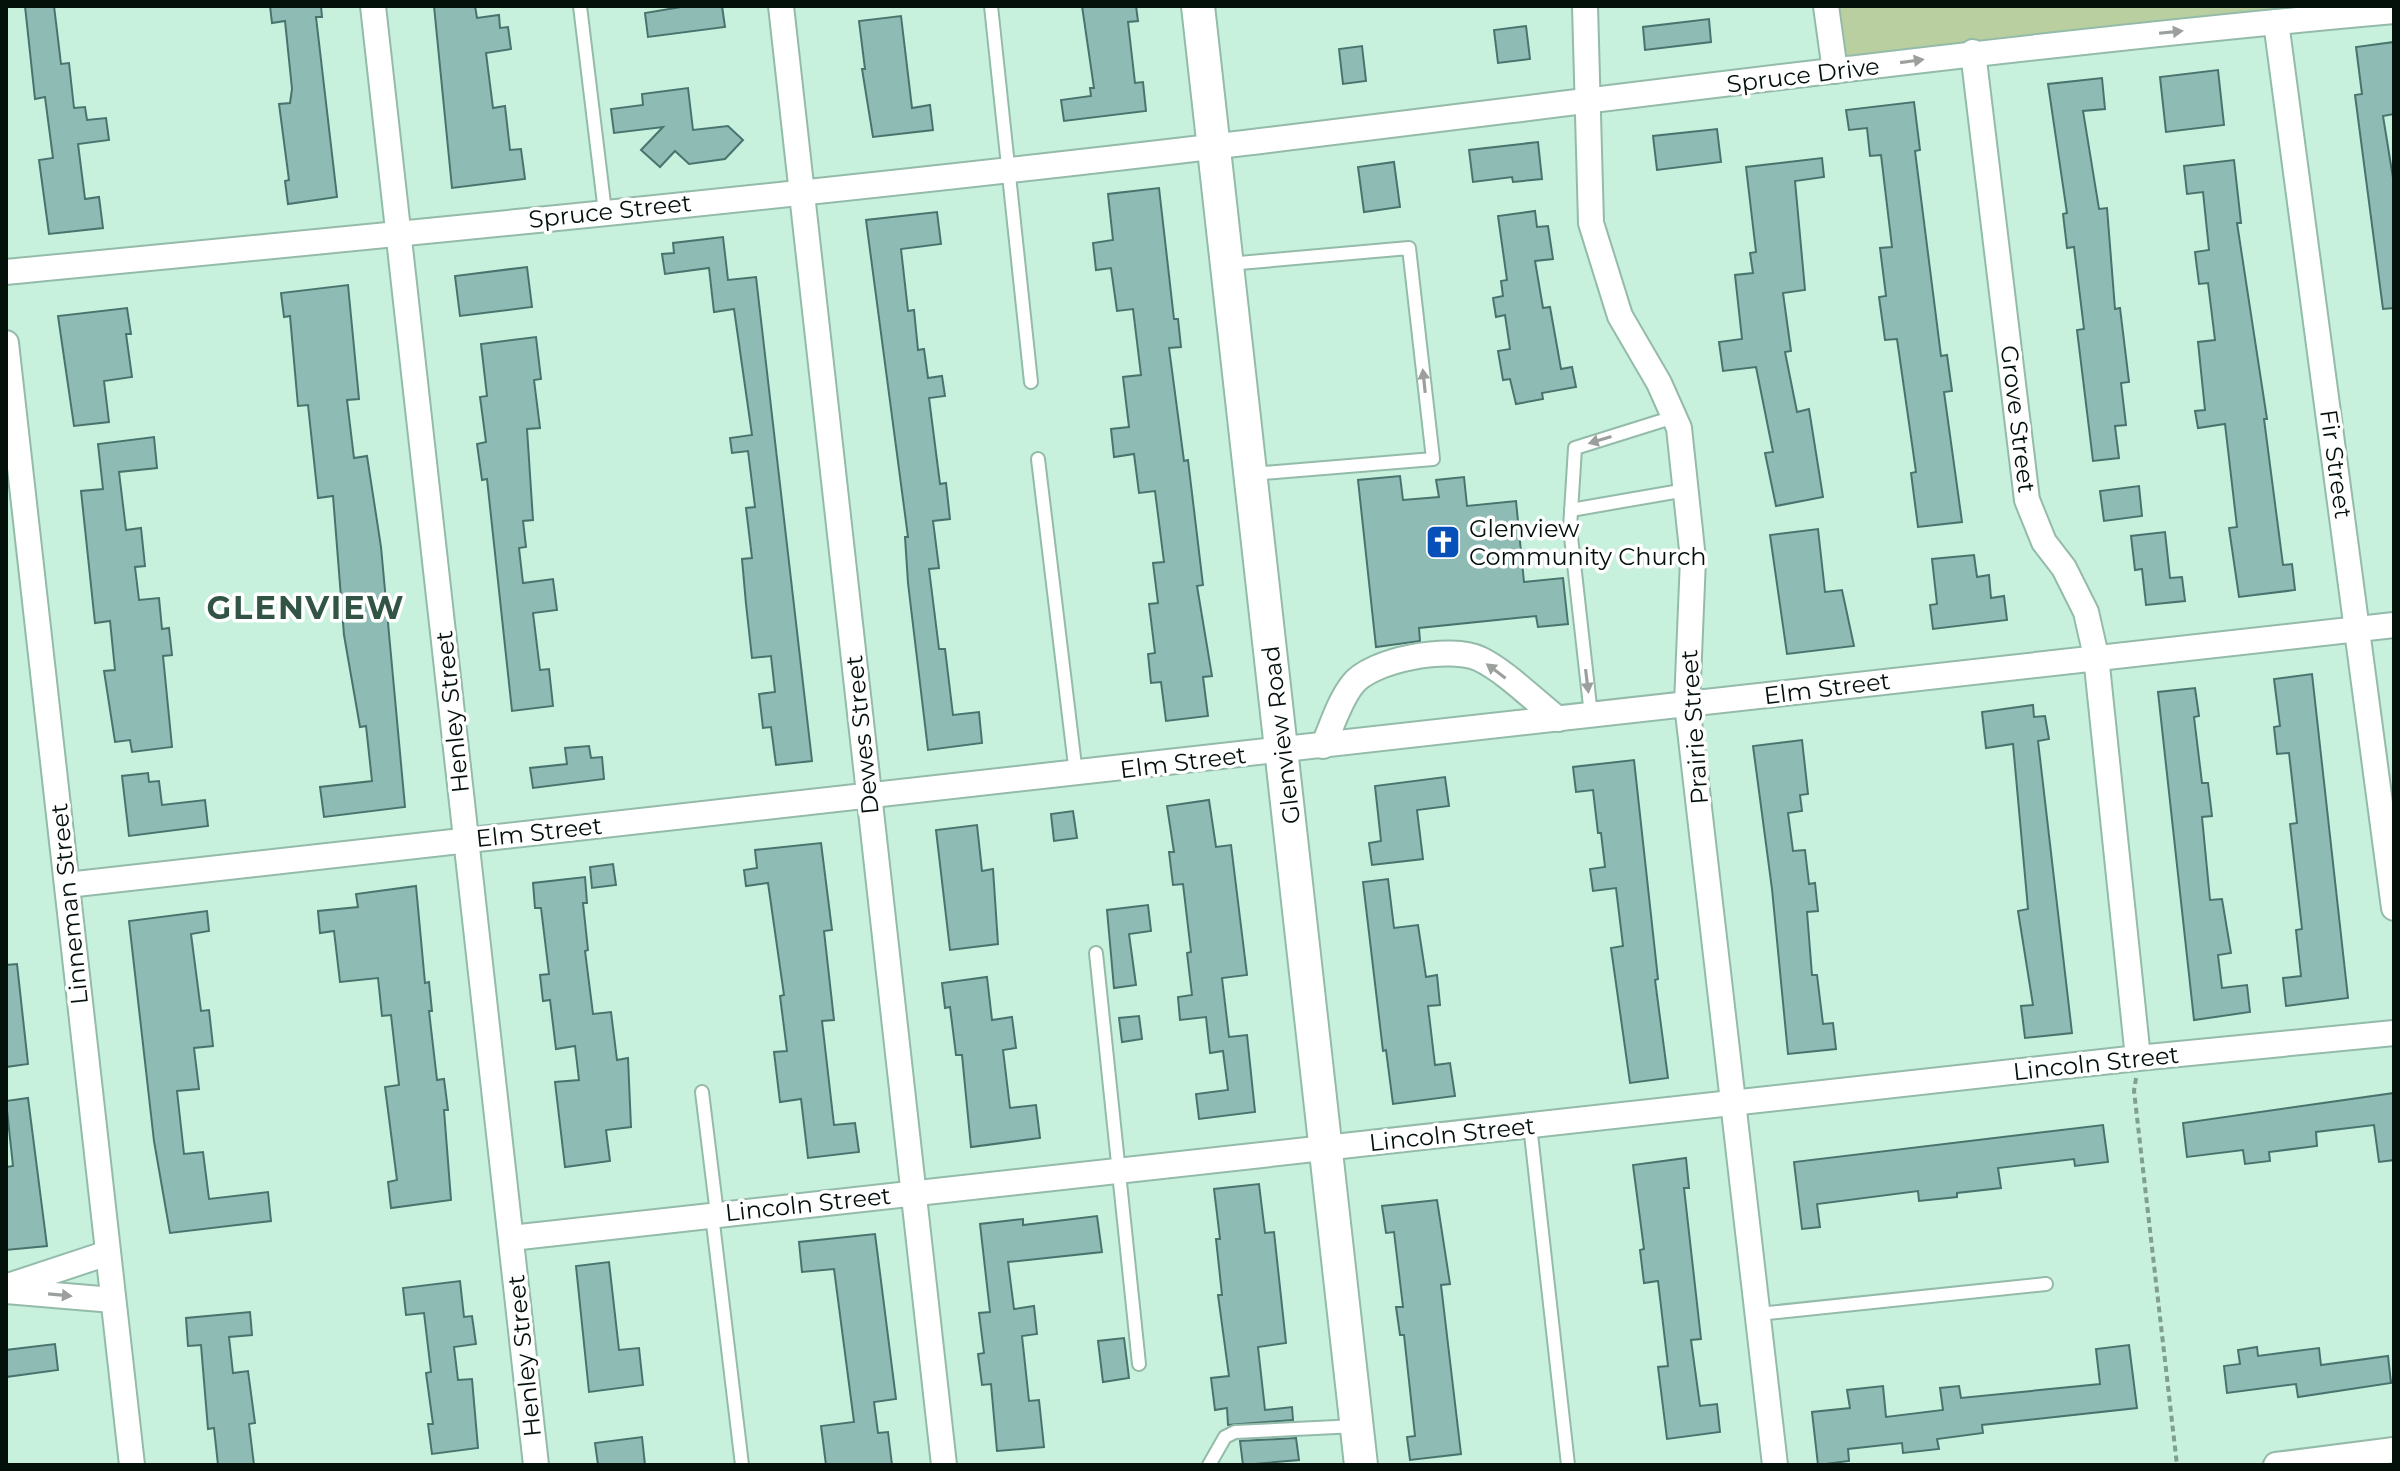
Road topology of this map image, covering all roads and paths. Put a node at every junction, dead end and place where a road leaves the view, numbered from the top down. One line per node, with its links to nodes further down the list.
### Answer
1 (373, 6): 17 (street, Henley Street)
2 (580, 6): 16 (lane)
3 (781, 6): 15 (street, Dewes Street)
4 (991, 6): 14 (lane)
5 (1198, 6): 13 (main road, Glenview Road)
6 (1585, 6): 12 (street, Prairie Street)
7 (1826, 6): 11 (street)
8 (2394, 11): 9 (street, Spruce Drive)
9 (2276, 22): 10 (street, Spruce Drive, one-way to 9); 28 (street, Fir Street)
10 (1973, 52): 11 (street, Spruce Drive, one-way to 10); 29 (street, Grove Street)
11 (1835, 71): 12 (street, Spruce Drive)
12 (1585, 102): 13 (street, Spruce Drive); 22 (street, Prairie Street)
13 (1213, 146): 14 (street, Spruce Street); 18 (main road, Glenview Road)
14 (1008, 168): 15 (street, Spruce Street); 21 (lane)
15 (801, 190): 16 (street, Spruce Street); 36 (street, Dewes Street)
16 (605, 212): 17 (street, Spruce Street)
17 (399, 235): 19 (street, Spruce Street); 37 (street, Henley Street)
18 (1227, 264): 24 (main road, Glenview Road); 24 (lane, one-way to 18)
19 (6, 272)
20 (6, 343): 38 (street, Linneman Street)
21 (1031, 382)
22 (1674, 417): 25 (street, Prairie Street); 26 (lane, one-way to 26)
23 (1038, 459): 35 (lane)
24 (1251, 474): 34 (main road, Glenview Road)
25 (1686, 490): 26 (lane); 30 (street, Prairie Street)
26 (1571, 510): 31 (lane, one-way to 31)
27 (2394, 625): 28 (street, Elm Street)
28 (2359, 629): 29 (street, Elm Street); 39 (street, Fir Street)
29 (2096, 656): 30 (street, Elm Street); 42 (street, Grove Street)
30 (1687, 704): 31 (street, Elm Street); 45 (street, Prairie Street)
31 (1591, 715): 32 (street, Elm Street)
32 (1558, 719): 33 (street, Elm Street); 33 (street, one-way to 33)
33 (1323, 746): 34 (street, Elm Street)
34 (1283, 750): 35 (street, Elm Street); 47 (main road, Glenview Road)
35 (1076, 774): 36 (street, Elm Street)
36 (869, 798): 37 (street, Elm Street); 49 (street, Dewes Street)
37 (466, 839): 38 (street, Elm Street); 51 (street, Henley Street)
38 (67, 885): 52 (street, Linneman Street)
39 (2394, 908)
40 (1096, 953): 48 (lane)
41 (2394, 1033): 42 (street, Lincoln Street)
42 (2138, 1058): 45 (street, Lincoln Street)
43 (2134, 1091): 68 (path)
44 (702, 1092): 50 (lane)
45 (1734, 1102): 46 (street, Lincoln Street); 56 (street, Prairie Street)
46 (1530, 1125): 47 (street, Lincoln Street); 66 (lane)
47 (1328, 1148): 48 (street, Lincoln Street); 58 (main road, Glenview Road)
48 (1120, 1170): 49 (street, Lincoln Street); 57 (lane)
49 (914, 1192): 50 (street, Lincoln Street); 63 (street, Dewes Street)
50 (715, 1215): 51 (street, Lincoln Street); 62 (lane)
51 (511, 1238): 61 (street, Henley Street)
52 (108, 1253): 54 (street); 55 (street, Linneman Street)
53 (2046, 1284): 56 (lane)
54 (6, 1288): 55 (street, one-way to 55)
55 (113, 1300): 60 (street, Linneman Street)
56 (1758, 1314): 67 (street, Prairie Street)
57 (1139, 1364)
58 (1357, 1426): 64 (lane); 65 (main road, Glenview Road)
59 (2394, 1450): 69 (street)
60 (132, 1465)
61 (536, 1465)
62 (742, 1465)
63 (944, 1465)
64 (1209, 1465)
65 (1361, 1465)
66 (1568, 1465)
67 (1775, 1465)
68 (2177, 1465)
69 (2276, 1465)

